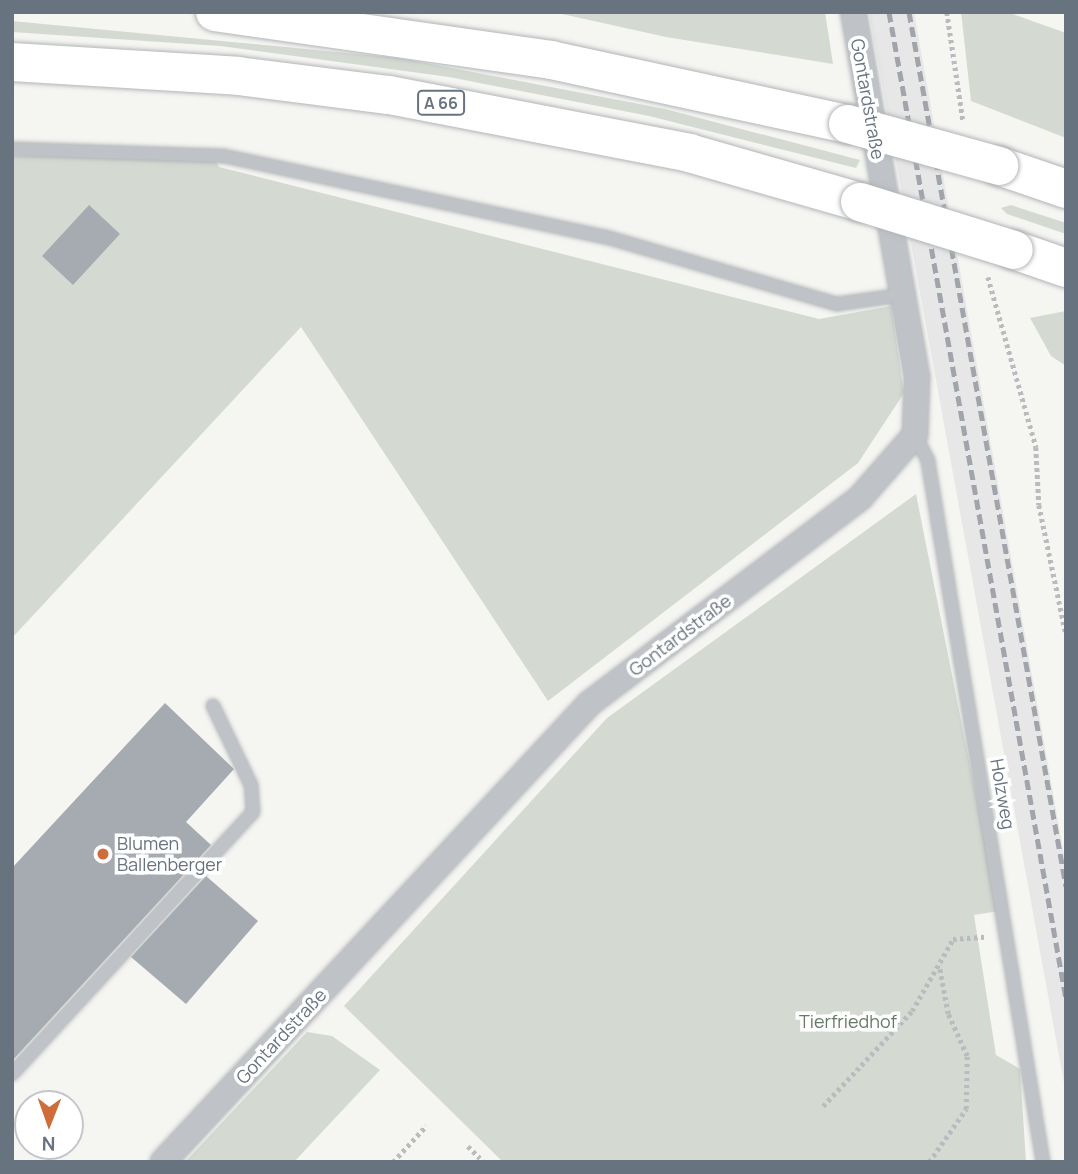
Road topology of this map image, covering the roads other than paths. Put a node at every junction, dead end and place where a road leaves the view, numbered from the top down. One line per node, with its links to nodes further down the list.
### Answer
1 (215, 12): 5 (highway, bridge)
2 (853, 12): 7 (street, Gontardstraße)
3 (12, 62): 6 (highway, A 66, bridge)
4 (12, 149): 7 (lane)
5 (1066, 189)
6 (1066, 268)
7 (903, 295): 8 (street, Gontardstraße)
8 (915, 435): 11 (street, Gontardstraße); 12 (lane, Holzweg)
9 (213, 706): 10 (lane)
10 (12, 1073)
11 (163, 1162)
12 (1043, 1162)

